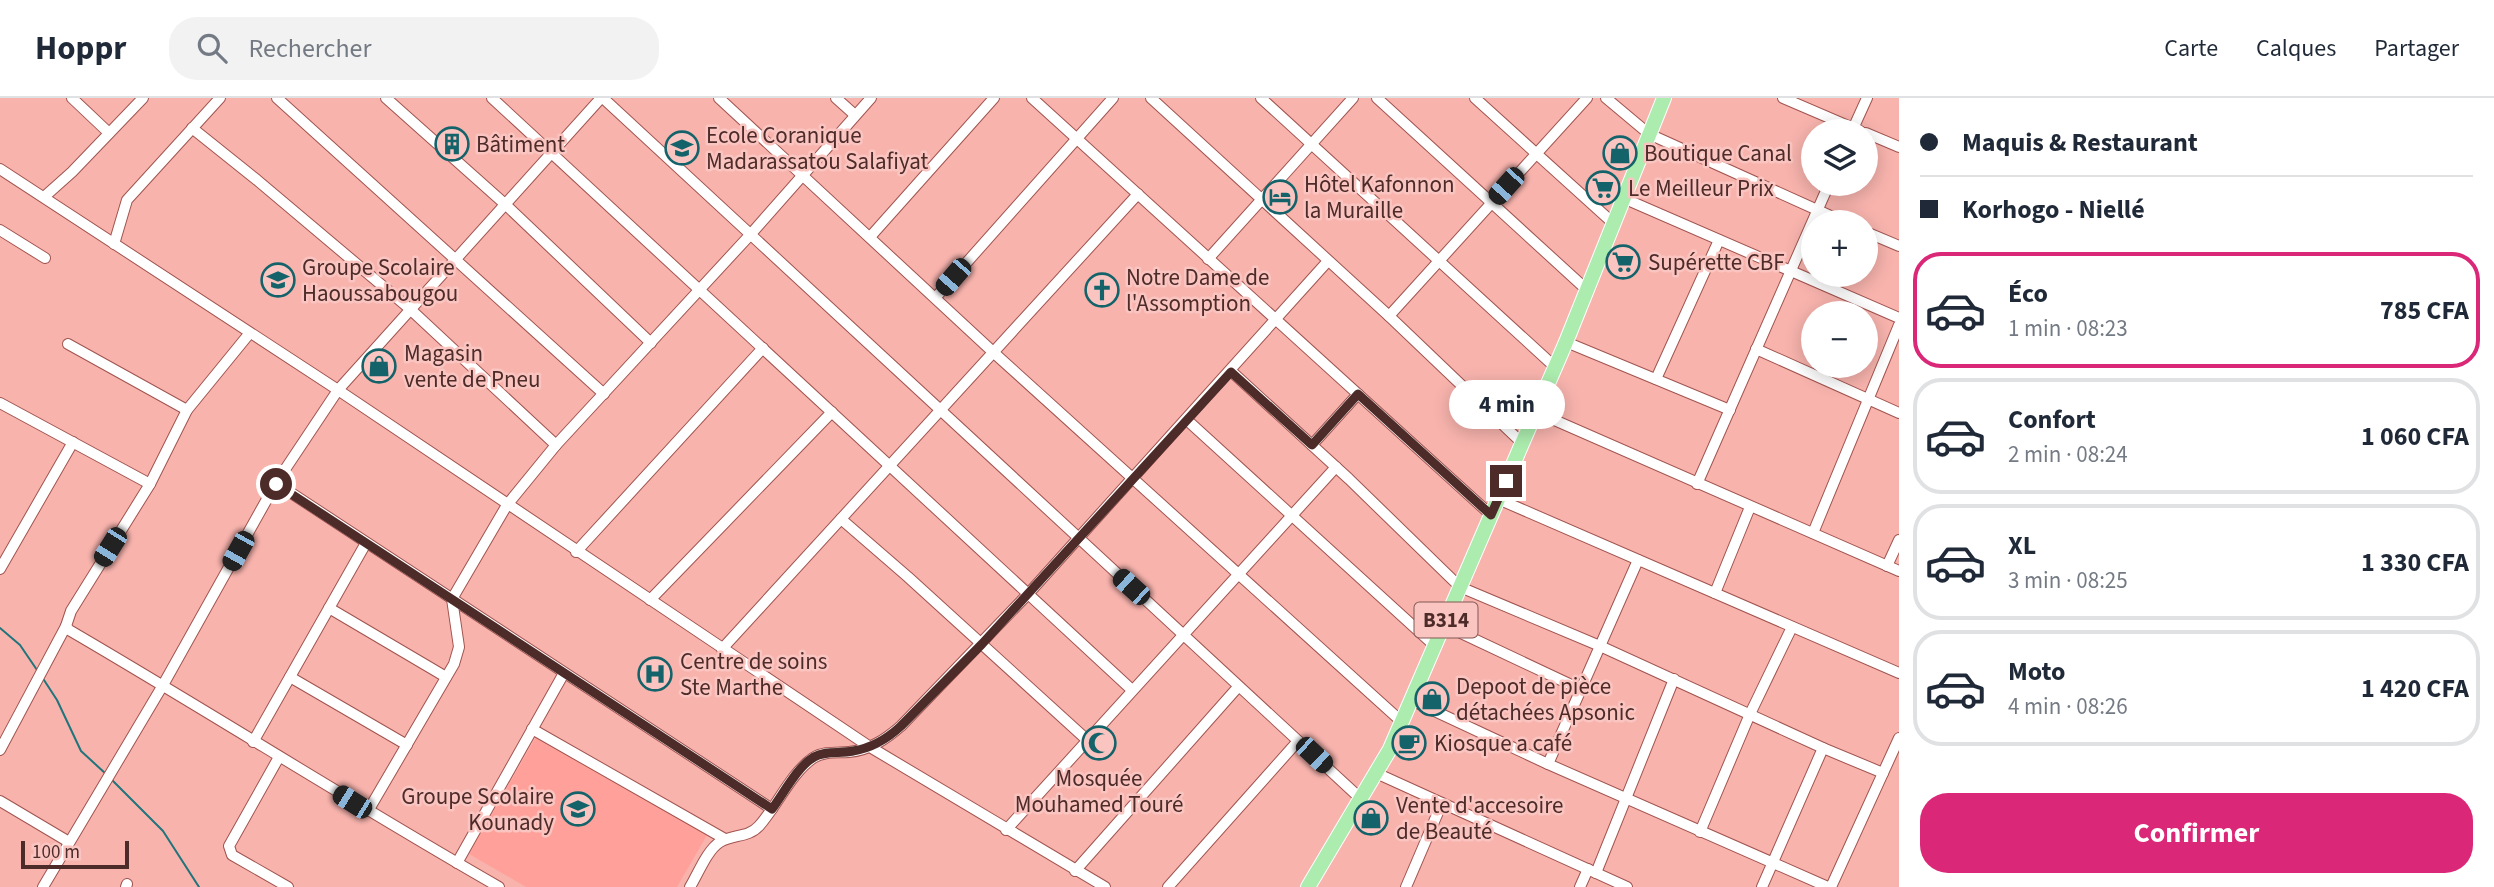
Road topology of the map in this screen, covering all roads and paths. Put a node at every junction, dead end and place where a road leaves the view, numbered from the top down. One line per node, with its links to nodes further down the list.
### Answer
1 (72, 98): 28 (street)
2 (143, 98): 28 (street)
3 (220, 98): 27 (street)
4 (277, 98): 56 (street)
5 (386, 98): 43 (street)
6 (492, 98): 34 (street)
7 (602, 98): 34 (street); 47 (street)
8 (719, 98): 37 (street)
9 (836, 98): 24 (street)
10 (871, 98): 24 (street)
11 (994, 98): 48 (street)
12 (1032, 98): 30 (street)
13 (1113, 98): 30 (street)
14 (1151, 98): 41 (street)
15 (1261, 98): 32 (street)
16 (1353, 98): 32 (street)
17 (1377, 98): 42 (street)
18 (1475, 98): 35 (street)
19 (1587, 98): 35 (street)
20 (1606, 98): 29 (street)
21 (1664, 98): 29 (main road, B314)
22 (1783, 98): 25 (street)
23 (1867, 98): 26 (street)
24 (855, 115): 37 (street)
25 (1830, 119)
26 (1859, 119)
27 (191, 128): 51 (street); 63 (street)
28 (109, 133): 39 (street)
29 (1649, 134): 40 (main road, B314); 44 (street)
30 (1076, 138): 38 (street); 62 (street)
31 (1878, 138): 33 (street)
32 (1311, 144): 41 (street); 57 (street)
33 (1899, 148)
34 (554, 153): 43 (street); 60 (street)
35 (1535, 153): 42 (street); 45 (street)
36 (0, 169): 39 (street)
37 (802, 175): 47 (street); 48 (street)
38 (1138, 194): 55 (street); 74 (street)
39 (44, 197): 51 (street)
40 (1623, 198): 45 (main road, B314); 50 (street)
41 (1261, 199): 55 (street); 58 (street)
42 (1491, 202): 57 (street); 61 (street)
43 (506, 205): 56 (street); 70 (street)
44 (1815, 210)
45 (1613, 223): 61 (main road, B314)
46 (0, 230): 54 (street)
47 (750, 235): 60 (street); 84 (street)
48 (870, 237): 62 (street)
49 (1878, 237): 52 (street)
50 (1719, 240): 59 (street); 77 (street)
51 (114, 244): 68 (street)
52 (1899, 246)
53 (1801, 248): 59 (street)
54 (46, 258)
55 (1208, 259): 66 (street)
56 (456, 260): 63 (street); 79 (street)
57 (1438, 260): 64 (street); 75 (street)
58 (1328, 261): 64 (street); 66 (street)
59 (1791, 271): 65 (street); 73 (street)
60 (700, 289): 70 (street); 72 (street)
61 (1587, 290): 69 (main road, B314)
62 (936, 297): 74 (street)
63 (410, 309): 78 (street); 92 (street)
64 (1389, 316): 91 (street)
65 (1899, 318)
66 (1276, 320): 76 (street); 80 (street)
67 (1899, 325): 81 (street)
68 (249, 334): 78 (street); 83 (street)
69 (1566, 342): 75 (main road, B314); 77 (street)
70 (651, 343): 79 (street)
71 (68, 344): 83 (street)
72 (763, 348): 86 (street); 110 (street)
73 (1756, 349): 81 (street); 85 (street)
74 (993, 352): 84 (street); 96 (street)
75 (1555, 367): 87 (main road, B314)
76 (1231, 372): 89 (street); 93 (street)
77 (1656, 379): 85 (street)
78 (338, 390): 98 (street); 101 (street)
79 (604, 394): 92 (street)
80 (1358, 394): 93 (street); 104 (street)
81 (1868, 400): 88 (street); 106 (street)
82 (1, 406): 90 (street)
83 (187, 410): 97 (street)
84 (940, 410): 94 (street); 107 (street)
85 (1730, 410): 99 (street)
86 (832, 412): 94 (street); 120 (street)
87 (1536, 412): 91 (main road, B314); 99 (street)
88 (1899, 413)
89 (1187, 420): 96 (street); 103 (street)
90 (73, 442): 97 (street); 113 (street)
91 (1522, 443): 100 (main road, B314)
92 (556, 445): 101 (street)
93 (1312, 445): 95 (street)
94 (890, 465): 105 (street); 117 (street)
95 (1336, 467): 103 (street); 116 (street)
96 (1133, 479): 107 (street); 115 (street)
97 (149, 484): 122 (street)
98 (276, 484): 109 (street); 135 (street)
99 (1697, 484): 102 (street)
100 (1498, 499): 104 (main road, B314); 111 (street)
101 (507, 505): 110 (street); 119 (street)
102 (1750, 507): 106 (street); 118 (street)
103 (1291, 515): 115 (street); 127 (street)
104 (1491, 515): 116 (main road, B314)
105 (841, 519): 126 (street); 129 (street)
106 (1813, 533): 112 (street)
107 (1078, 539): 117 (street); 125 (street)
108 (1899, 540): 112 (street)
109 (366, 543): 119 (street); 121 (street)
110 (576, 552): 120 (street)
111 (1638, 560): 118 (street); 128 (street)
112 (1887, 566): 114 (street)
113 (0, 569)
114 (1899, 571)
115 (1239, 575): 125 (street); 141 (street)
116 (1460, 587): 123 (main road, B314); 128 (street)
117 (1029, 593): 126 (street); 137 (street)
118 (1716, 593): 124 (street)
119 (452, 599): 130 (street); 133 (street)
120 (650, 600): 129 (street)
121 (329, 608): 132 (street); 133 (street)
122 (66, 625): 135 (street); 150 (street)
123 (1444, 625): 127 (main road, B314); 138 (street)
124 (1792, 627): 131 (street); 140 (street)
125 (1184, 636): 136 (street); 137 (street)
126 (982, 644): 144 (street); 148 (street)
127 (1435, 646): 139 (main road, B314)
128 (1600, 646): 134 (street); 138 (street)
129 (722, 649): 148 (street)
130 (564, 673): 142 (street); 159 (street)
131 (1899, 673)
132 (290, 677): 146 (street); 147 (street)
133 (446, 677): 147 (street)
134 (1674, 679): 140 (street); 156 (street)
135 (163, 685): 146 (street); 164 (street)
136 (1238, 687): 145 (street); 167 (street)
137 (1132, 690): 144 (street)
138 (1582, 690): 152 (street)
139 (1411, 700): 141 (main road, B314); 152 (street)
140 (1750, 714): 149 (street); 162 (street)
141 (1402, 722): 153 (main road, B314)
142 (532, 729): 163 (street); 165 (street)
143 (1899, 738): 154 (street)
144 (1086, 739): 161 (street)
145 (1298, 741): 155 (street); 175 (street)
146 (253, 742): 151 (street)
147 (407, 745): 160 (street)
148 (870, 747): 159 (street); 161 (street)
149 (1823, 748): 154 (street); 166 (street)
150 (0, 750)
151 (279, 757): 160 (street); 171 (street)
152 (1548, 764): 156 (street)
153 (1376, 773): 155 (main road, B314); 158 (street)
154 (1883, 773): 180 (street)
155 (1360, 799): 176 (main road, B314)
156 (1626, 799): 162 (street); 168 (street)
157 (0, 801): 164 (street)
158 (1442, 803): 168 (street); 169 (street)
159 (772, 809): 163 (street)
160 (368, 811): 165 (street)
161 (1006, 830): 167 (street)
162 (1700, 832): 166 (street)
163 (725, 839): 173 (street)
164 (69, 842): 170 (street)
165 (457, 863): 172 (street)
166 (1773, 863): 179 (street); 180 (street)
167 (1075, 871): 174 (street)
168 (1592, 871): 177 (street); 178 (street)
169 (1409, 886)
170 (43, 887)
171 (288, 887)
172 (499, 887)
173 (690, 887)
174 (1105, 887)
175 (1168, 887)
176 (1308, 887)
177 (1580, 887)
178 (1627, 887)
179 (1762, 887)
180 (1830, 887)

